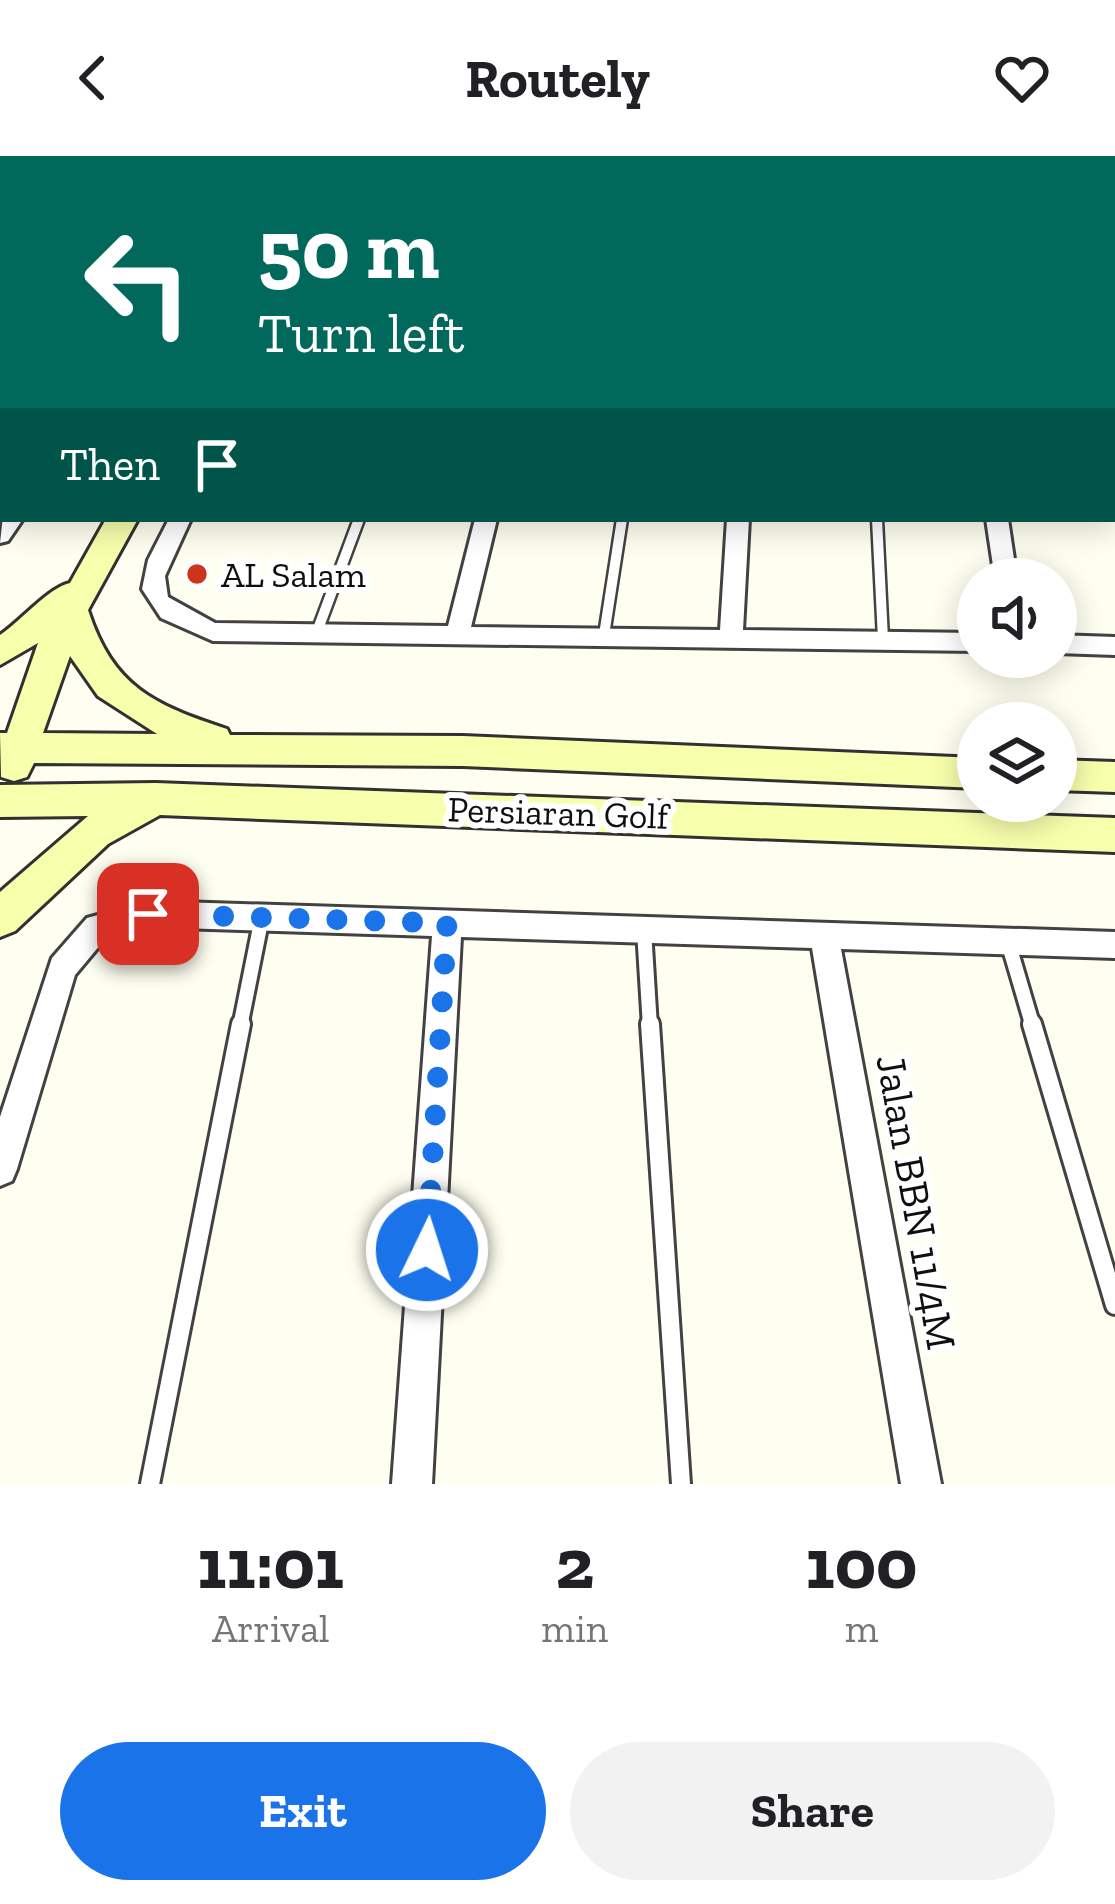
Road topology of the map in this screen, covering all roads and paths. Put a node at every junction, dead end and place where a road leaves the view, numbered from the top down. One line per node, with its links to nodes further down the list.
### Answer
1 (120, 522): 10 (street)
2 (178, 522): 15 (street)
3 (358, 522): 15 (lane)
4 (485, 522): 12 (street)
5 (622, 522): 13 (lane)
6 (738, 522): 14 (street)
7 (877, 522): 16 (lane)
8 (997, 522): 9 (street)
9 (1003, 558)
10 (96, 566): 11 (street); 20 (street)
11 (71, 610): 21 (street); 22 (street)
12 (458, 633): 13 (street); 15 (street)
13 (604, 634): 14 (street)
14 (731, 636): 16 (street)
15 (315, 637)
16 (883, 639): 17 (street)
17 (957, 641)
18 (1077, 645): 19 (street)
19 (1115, 646)
20 (0, 652)
21 (10, 747): 22 (street, Persiaran Golf); 27 (street)
22 (255, 749): 23 (street, Persiaran Golf)
23 (957, 771)
24 (1077, 776): 25 (street)
25 (1115, 777)
26 (156, 799): 27 (street, Persiaran Golf); 28 (street, Persiaran Golf); 30 (street)
27 (1, 804)
28 (1115, 835)
29 (262, 917): 31 (street); 36 (street); 38 (lane)
30 (0, 918)
31 (447, 923): 32 (street); 39 (street)
32 (644, 930): 33 (street); 40 (lane)
33 (824, 935): 34 (street); 41 (street, Jalan BBN 11/4M)
34 (1008, 942): 35 (street); 37 (lane)
35 (1115, 945)
36 (0, 1169)
37 (1115, 1304)
38 (150, 1484)
39 (412, 1484)
40 (681, 1484)
41 (921, 1484)

